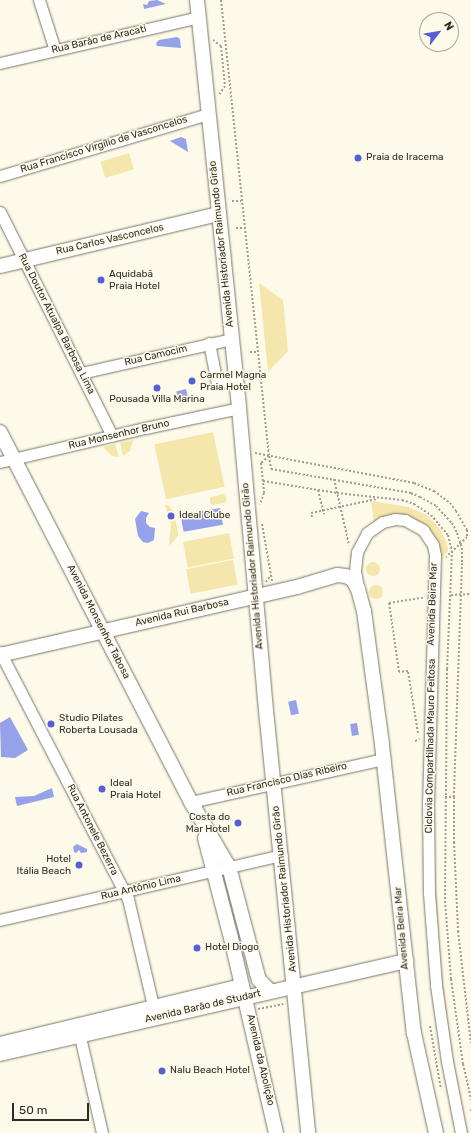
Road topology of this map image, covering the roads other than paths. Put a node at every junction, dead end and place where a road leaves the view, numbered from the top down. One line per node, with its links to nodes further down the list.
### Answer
1 (39, 0): 4 (street)
2 (197, 0): 3 (main road, Avenida Historiador Raimundo Girão)
3 (199, 17): 4 (street, Rua Barão de Aracati); 6 (main road, Avenida Historiador Raimundo Girão)
4 (55, 50): 5 (street, Rua Barão de Aracati)
5 (0, 63)
6 (208, 114): 7 (street, Rua Francisco Virgílio de Vasconcelos); 9 (main road, Avenida Historiador Raimundo Girão)
7 (0, 176)
8 (0, 212): 10 (street, Rua Doutor Atualpa Barbosa Lima)
9 (219, 214): 10 (main road, Rua Carlos Vasconcelos); 12 (main road, Avenida Historiador Raimundo Girão)
10 (24, 260): 11 (main road, Rua Carlos Vasconcelos); 14 (street, Rua Doutor Atualpa Barbosa Lima)
11 (0, 266)
12 (232, 338): 13 (street, Rua Camocim); 15 (main road, Avenida Historiador Raimundo Girão)
13 (209, 343): 14 (street, Rua Camocim); 15 (street)
14 (81, 373): 18 (street, Rua Doutor Atualpa Barbosa Lima)
15 (236, 379): 16 (main road, Avenida Historiador Raimundo Girão)
16 (239, 408): 18 (street, Rua Monsenhor Bruno); 22 (main road, Avenida Historiador Raimundo Girão)
17 (0, 432): 19 (main road, Avenida Monsenhor Tabosa)
18 (112, 436): 19 (street, Rua Monsenhor Bruno)
19 (14, 459): 20 (street, Rua Monsenhor Bruno); 23 (main road, Avenida Monsenhor Tabosa)
20 (0, 462)
21 (358, 589): 22 (main road, Avenida Rui Barbosa); 25 (main road, Avenida Beira Mar); 45 (street, Avenida Beira Mar)
22 (261, 590): 23 (main road, Avenida Rui Barbosa); 26 (main road, Avenida Historiador Raimundo Girão)
23 (102, 631): 24 (main road, Avenida Rui Barbosa); 27 (main road, Avenida Monsenhor Tabosa)
24 (0, 654): 31 (street, Rua Antonele Bezerra)
25 (384, 759): 26 (street, Rua Francisco Dias Ribeiro); 33 (main road, Avenida Beira Mar)
26 (275, 784): 27 (street, Rua Francisco Dias Ribeiro); 28 (main road, Avenida Historiador Raimundo Girão)
27 (193, 807): 29 (main road, Avenida Monsenhor Tabosa); 30 (main road, Avenida Monsenhor Tabosa)
28 (282, 855): 29 (street, Rua Antônio Lima); 34 (main road, Avenida Historiador Raimundo Girão)
29 (229, 867): 30 (street, Rua Antônio Lima); 35 (main road, Avenida Monsenhor Tabosa)
30 (215, 870): 31 (street, Rua Antônio Lima); 36 (main road, Avenida Monsenhor Tabosa)
31 (124, 892): 32 (street, Rua Antônio Lima); 37 (street, Rua Antonele Bezerra)
32 (0, 920)
33 (406, 961): 34 (main road, Avenida Barão de Studart); 44 (main road, Avenida Beira Mar)
34 (294, 986): 35 (main road, Avenida Barão de Studart); 43 (main road, Avenida Historiador Raimundo Girão)
35 (270, 991): 36 (main road, Avenida Barão de Studart)
36 (244, 992): 37 (main road, Avenida Barão de Studart); 42 (main road, Avenida da Abolição)
37 (155, 1012): 38 (main road, Avenida Barão de Studart)
38 (79, 1030): 39 (main road, Avenida Barão de Studart); 40 (main road, Avenida Barão de Studart); 41 (street)
39 (0, 1044)
40 (0, 1054)
41 (102, 1133)
42 (276, 1133)
43 (308, 1133)
44 (436, 1133)
45 (461, 1133)

